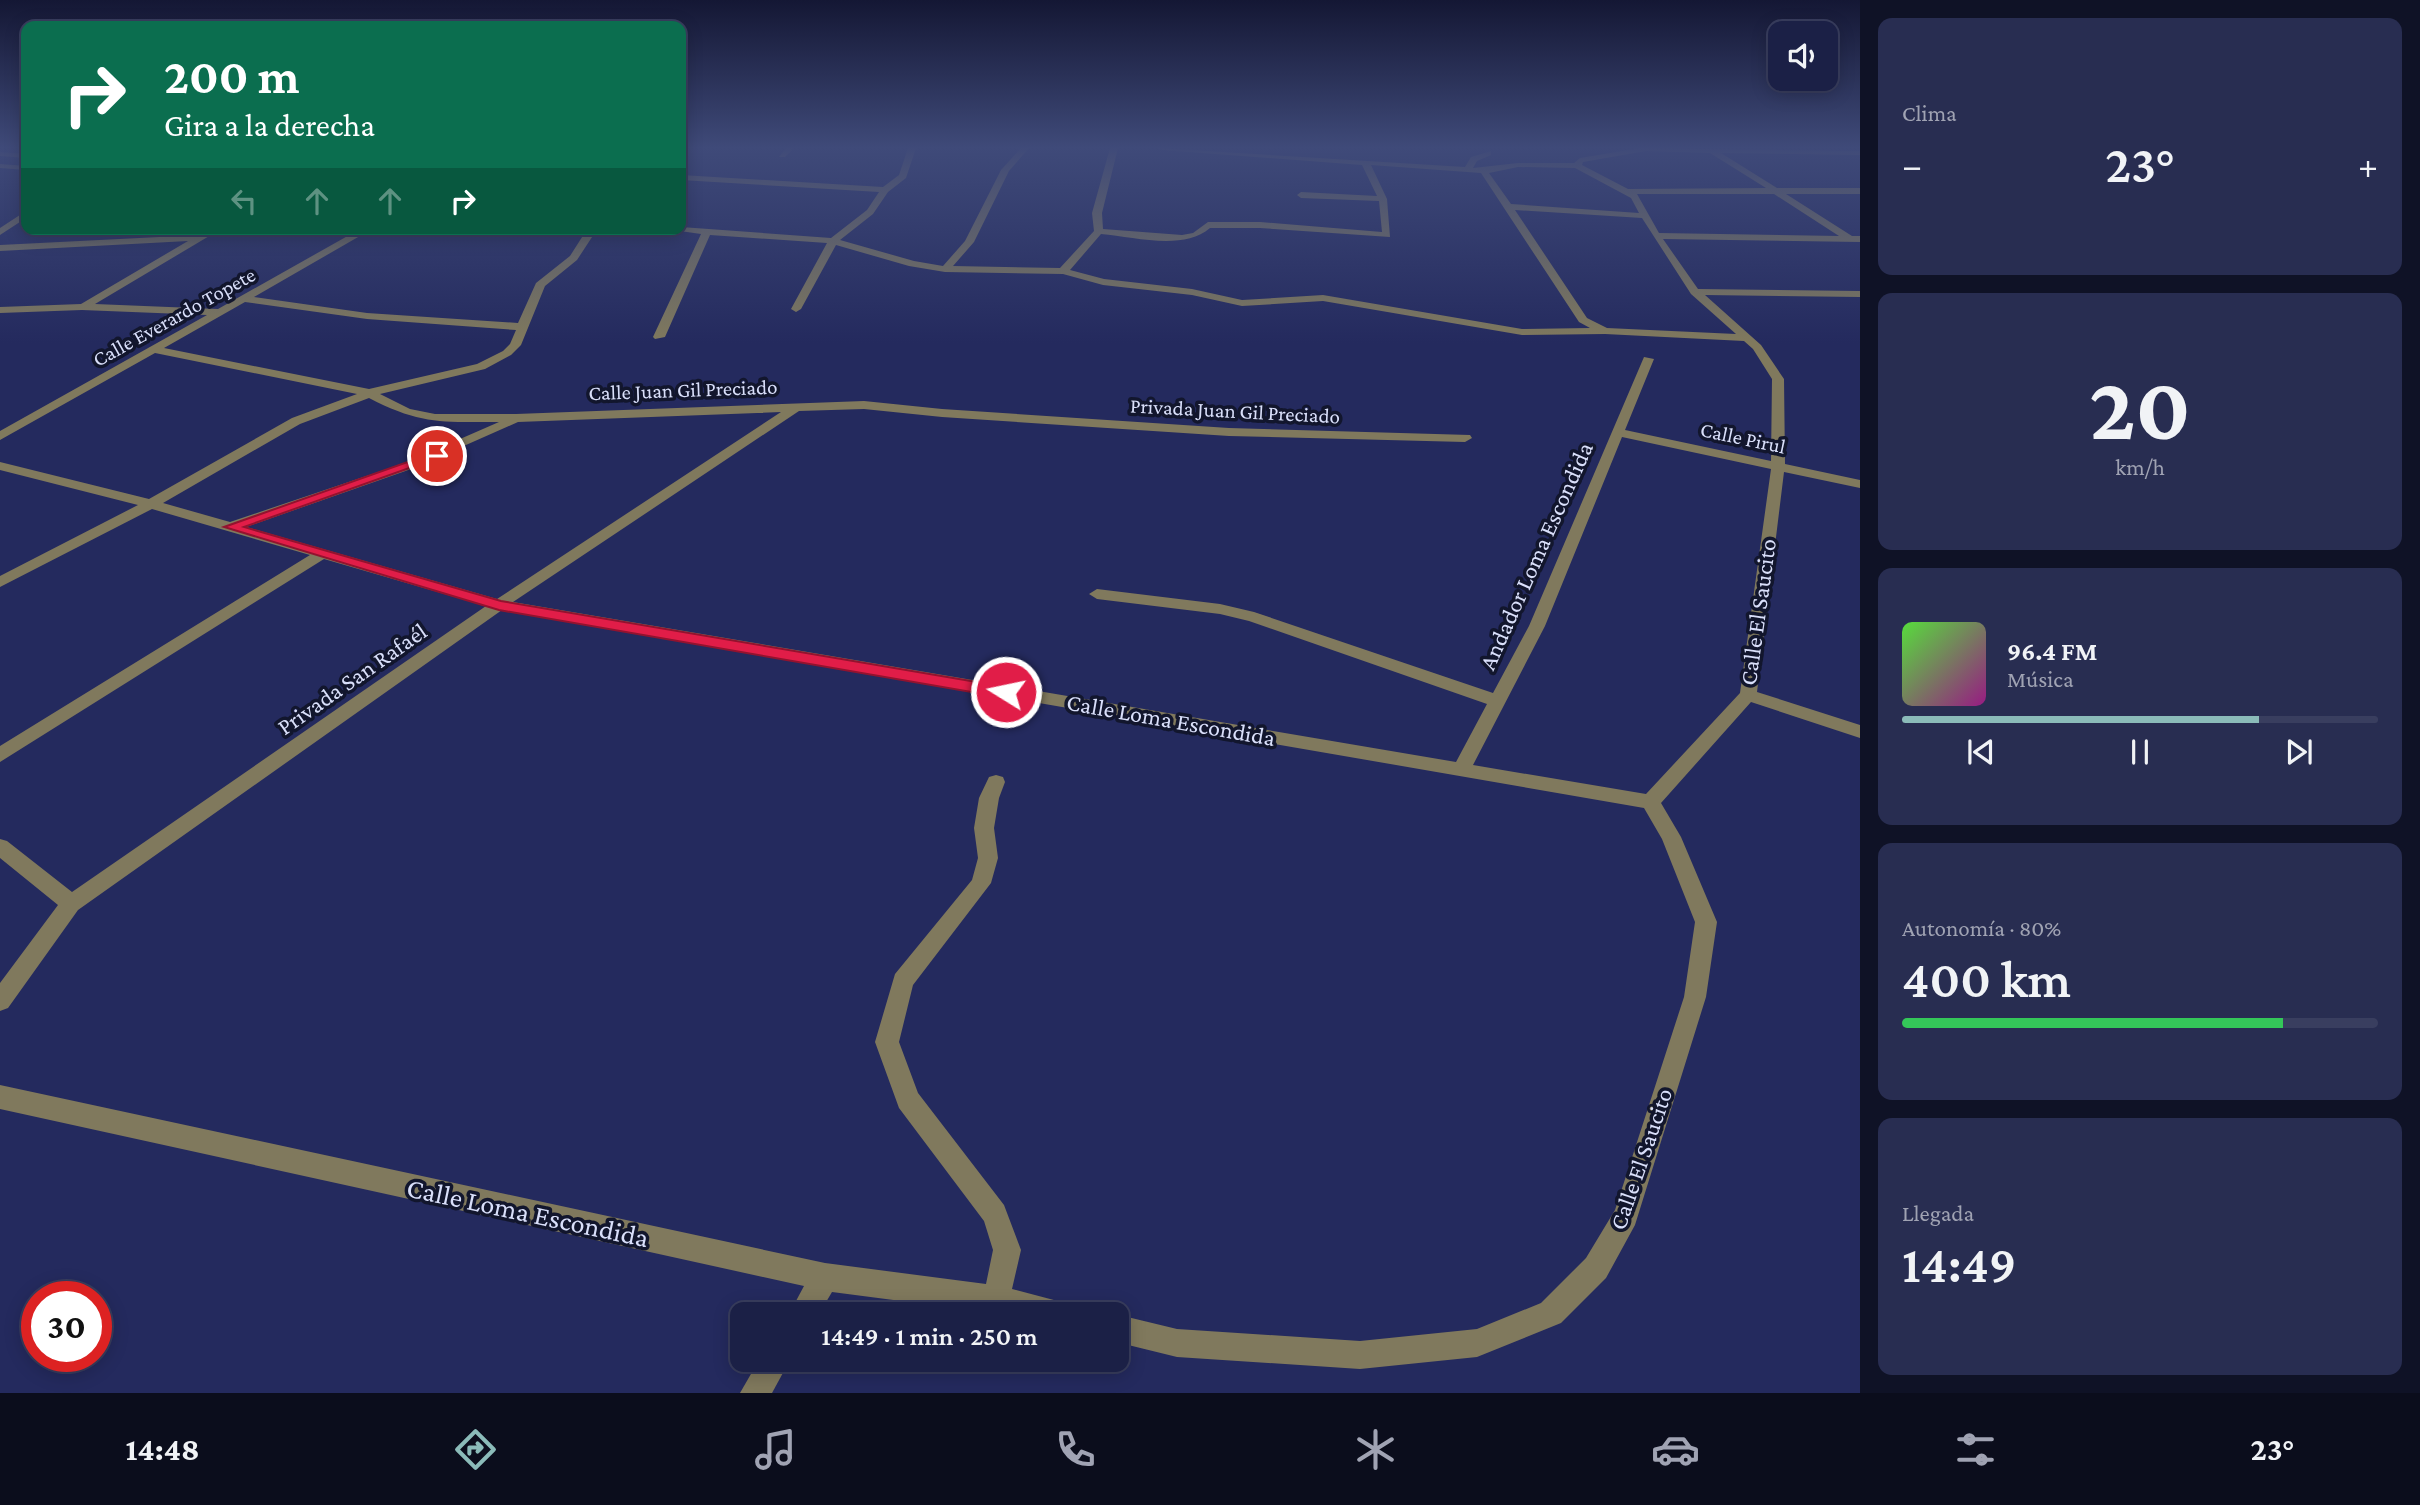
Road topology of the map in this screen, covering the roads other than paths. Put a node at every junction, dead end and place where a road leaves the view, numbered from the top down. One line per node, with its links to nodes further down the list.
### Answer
1 (869, 213): 20 (street)
2 (983, 213): 23 (street)
3 (1097, 213): 12 (street)
4 (1385, 213): 12 (street)
5 (1512, 213): 33 (street)
6 (1600, 213): 9 (street)
7 (1644, 213): 9 (street, Calle El Saucito)
8 (1813, 213): 21 (street)
9 (1646, 216): 18 (street, Calle El Saucito)
10 (21, 217): 13 (street)
11 (686, 231): 14 (street)
12 (1099, 231): 24 (street)
13 (0, 232)
14 (706, 234): 20 (street); 34 (street)
15 (205, 235): 19 (street)
16 (357, 235): 27 (street, Calle Everardo Topete)
17 (589, 235): 32 (street)
18 (1656, 236): 21 (street); 25 (street, Calle El Saucito)
19 (200, 238): 22 (street); 28 (street)
20 (833, 241): 23 (street); 29 (street)
21 (1857, 241)
22 (0, 248)
23 (945, 269): 24 (street)
24 (1063, 271): 33 (street)
25 (1695, 292): 26 (street); 35 (street, Calle El Saucito)
26 (1858, 296)
27 (246, 299): 31 (street, Calle Everardo Topete); 32 (street)
28 (82, 307): 30 (street); 31 (street)
29 (796, 309)
30 (0, 310)
31 (223, 312): 36 (street, Calle Everardo Topete)
32 (522, 327): 38 (street)
33 (1605, 331): 35 (street)
34 (659, 337)
35 (1747, 338): 46 (street, Calle El Saucito)
36 (155, 351): 38 (street); 43 (street, Calle Everardo Topete)
37 (1648, 359): 42 (street, Andador Loma Escondida)
38 (370, 393): 41 (street, Calle Juan Gil Preciado); 48 (street)
39 (797, 407): 40 (street, Calle Juan Gil Preciado); 41 (street, Calle Juan Gil Preciado); 53 (street, Privada San Rafaél)
40 (1003, 417): 44 (street, Privada Juan Gil Preciado)
41 (516, 418): 49 (street)
42 (1618, 432): 46 (street, Calle Pirul); 55 (street, Andador Loma Escondida)
43 (0, 436)
44 (1465, 438)
45 (0, 466): 48 (street, Calle Loma Escondida)
46 (1778, 467): 47 (street, Calle Pirul); 54 (street, Calle El Saucito)
47 (1860, 484)
48 (151, 504): 49 (street, Calle Loma Escondida); 51 (street)
49 (231, 527): 50 (street, Calle Loma Escondida)
50 (319, 556): 53 (street, Calle Loma Escondida); 57 (street)
51 (0, 582)
52 (1097, 594): 55 (street)
53 (499, 606): 58 (street, Calle Loma Escondida); 62 (street, Privada San Rafaél)
54 (1748, 695): 56 (street); 60 (street, Calle El Saucito)
55 (1497, 701): 58 (street, Andador Loma Escondida)
56 (1860, 732)
57 (0, 755)
58 (1461, 769): 60 (street, Calle Loma Escondida)
59 (996, 782): 66 (street)
60 (1650, 802): 69 (street, Calle El Saucito)
61 (0, 847): 62 (street)
62 (71, 904): 63 (street, Privada San Rafaél)
63 (0, 1001)
64 (0, 1097): 65 (street, Calle Loma Escondida)
65 (825, 1277): 66 (street, Calle Loma Escondida); 67 (street)
66 (996, 1299): 68 (street, Calle Loma Escondida)
67 (810, 1302)
68 (1009, 1302)
69 (1129, 1331)
70 (768, 1372): 71 (street)
71 (755, 1393)

